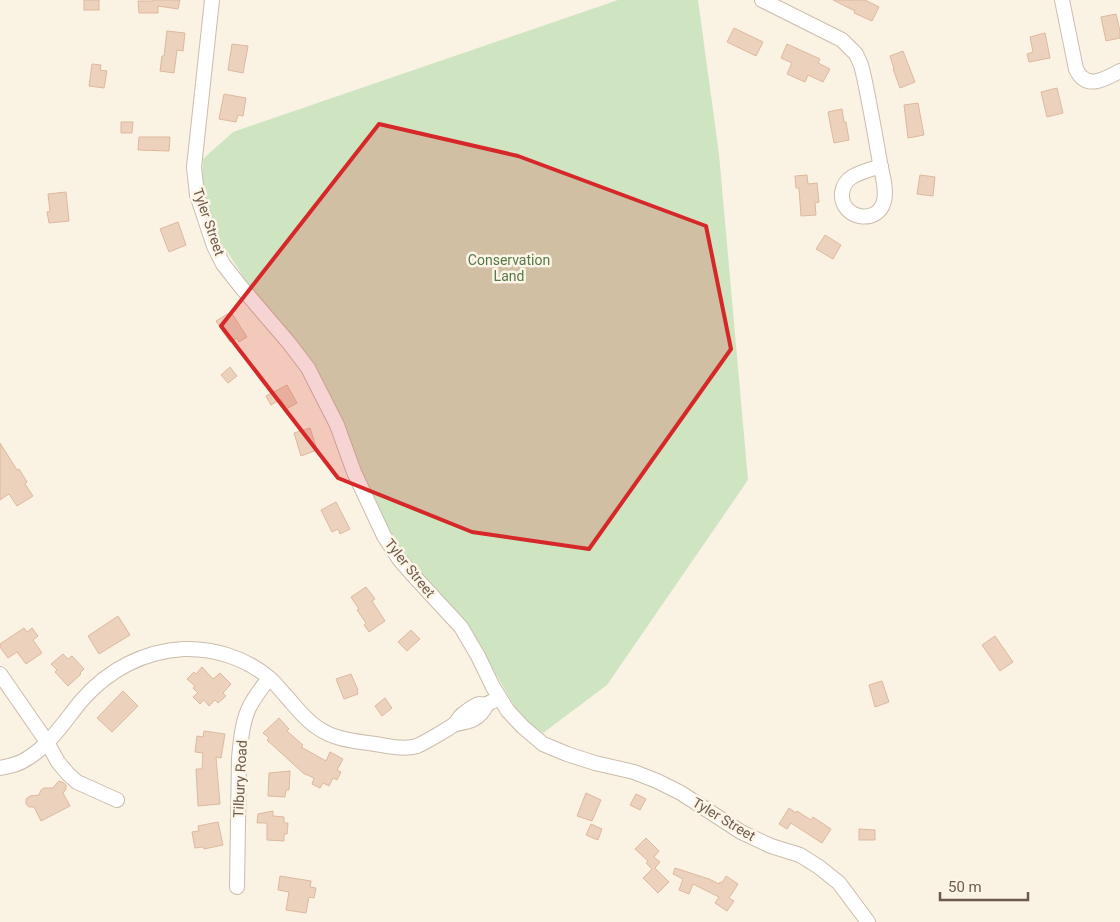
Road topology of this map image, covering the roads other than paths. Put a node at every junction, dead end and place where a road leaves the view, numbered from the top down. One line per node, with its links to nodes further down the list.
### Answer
1 (212, 0): 8 (street, Tyler Street)
2 (762, 0): 5 (street)
3 (1062, 0): 4 (street)
4 (1120, 71)
5 (881, 166)
6 (0, 674): 9 (street)
7 (269, 678): 8 (street); 9 (street); 12 (street, Tilbury Road)
8 (499, 697): 13 (street, Tyler Street)
9 (47, 742): 10 (street); 11 (street)
10 (0, 768)
11 (117, 800)
12 (237, 887)
13 (868, 922)

